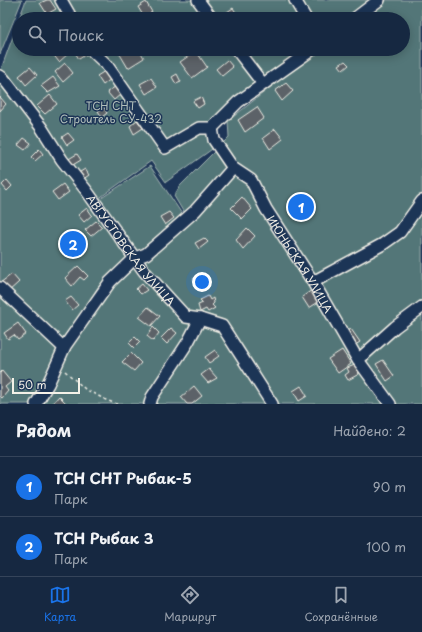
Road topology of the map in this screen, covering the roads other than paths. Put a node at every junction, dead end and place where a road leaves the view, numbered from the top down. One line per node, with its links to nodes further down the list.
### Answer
1 (60, 0): 5 (street)
2 (198, 0): 6 (street)
3 (295, 0): 7 (street)
4 (378, 0): 8 (street)
5 (68, 12)
6 (207, 12)
7 (302, 12)
8 (363, 12)
9 (97, 56): 14 (street)
10 (242, 56): 13 (street)
11 (303, 56): 13 (street)
12 (0, 76): 17 (street, АВГУСТОВСКАЯ УЛИЦА)
13 (264, 84): 14 (street)
14 (212, 128): 15 (street, ИЮНЬСКАЯ УЛИЦА)
15 (233, 168): 17 (street); 18 (street, ИЮНЬСКАЯ УЛИЦА)
16 (422, 201): 18 (street)
17 (135, 258): 21 (street, АВГУСТОВСКАЯ УЛИЦА); 22 (street)
18 (313, 282): 23 (street, ИЮНЬСКАЯ УЛИЦА)
19 (0, 288): 22 (street)
20 (422, 307): 23 (street)
21 (200, 319): 25 (street); 26 (street, АВГУСТОВСКАЯ УЛИЦА)
22 (64, 348): 24 (street)
23 (358, 360): 27 (street, ИЮНЬСКАЯ УЛИЦА)
24 (36, 404)
25 (150, 404)
26 (272, 404)
27 (390, 404)

